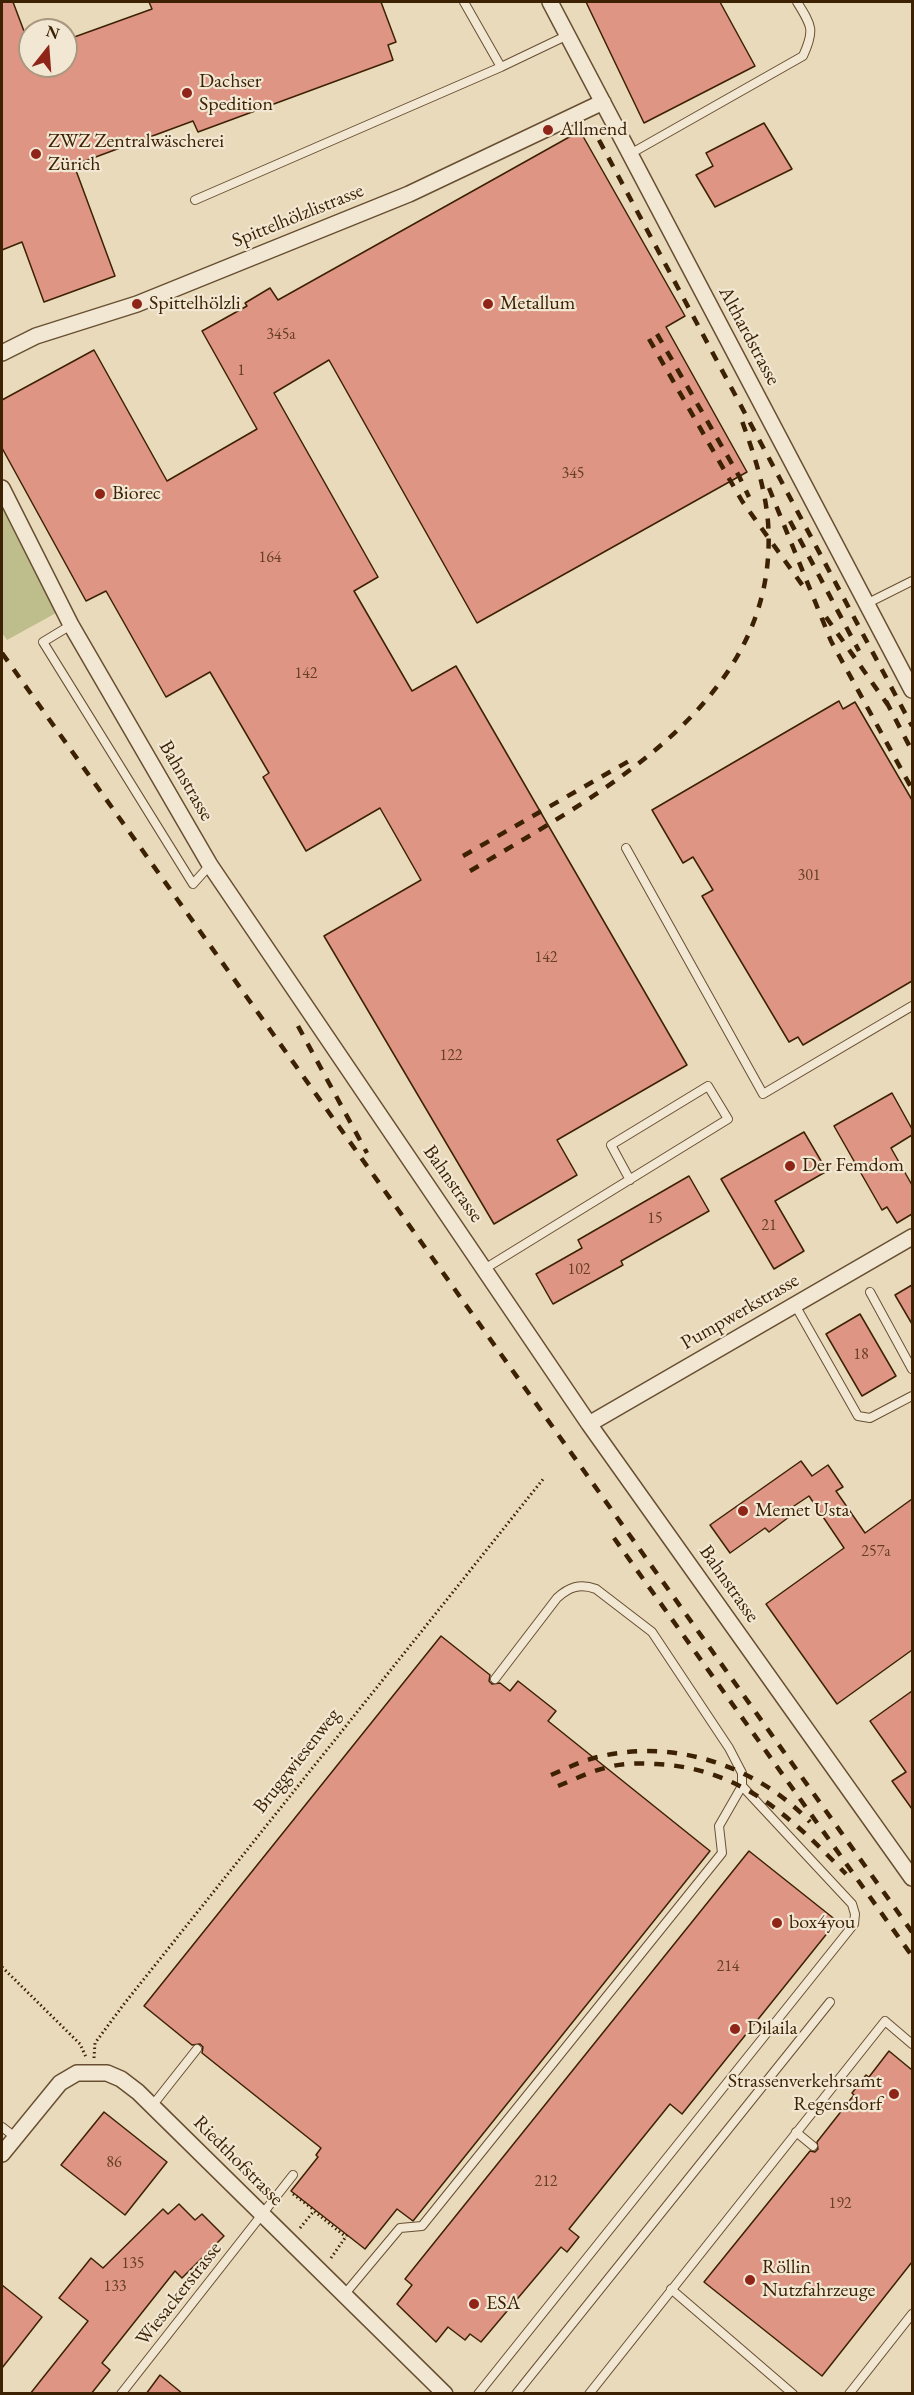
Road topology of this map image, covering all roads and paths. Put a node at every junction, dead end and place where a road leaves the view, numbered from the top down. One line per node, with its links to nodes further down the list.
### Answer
1 (464, 2): 5 (lane)
2 (550, 2): 4 (street, Althardstrasse)
3 (797, 2): 7 (lane)
4 (568, 35): 5 (lane); 6 (street, Althardstrasse)
5 (501, 67): 8 (lane)
6 (603, 102): 7 (street, Althardstrasse); 9 (street, Spittelhölzlistrasse)
7 (630, 154): 12 (street, Althardstrasse)
8 (195, 200)
9 (2, 353)
10 (2, 488): 13 (street, Bahnstrasse)
11 (912, 581): 12 (lane)
12 (866, 604): 14 (street, Althardstrasse)
13 (71, 625): 16 (street, Bahnstrasse); 16 (lane)
14 (912, 690)
15 (626, 848): 17 (lane)
16 (210, 865): 20 (street, Bahnstrasse)
17 (912, 1006)
18 (630, 1180): 18 (lane); 20 (lane)
19 (912, 1238): 22 (street, Pumpwerkstrasse)
20 (486, 1268): 25 (street, Bahnstrasse)
21 (870, 1292): 23 (lane)
22 (795, 1305): 24 (lane); 25 (street, Pumpwerkstrasse)
23 (912, 1369)
24 (912, 1396)
25 (589, 1424): 29 (street, Bahnstrasse)
26 (544, 1478): 34 (path, Bruggwiesenweg)
27 (495, 1680): 28 (lane)
28 (742, 1786): 48 (lane); 52 (lane)
29 (912, 1878)
30 (2, 1967): 34 (path)
31 (830, 2002): 53 (lane)
32 (912, 2044): 37 (lane)
33 (197, 2049): 35 (lane)
34 (93, 2072): 35 (street, Riedthofstrasse); 38 (street)
35 (152, 2106): 44 (street, Riedthofstrasse)
36 (2, 2127): 38 (lane)
37 (796, 2132): 39 (lane); 47 (lane)
38 (15, 2137): 40 (street)
39 (813, 2146)
40 (2, 2154)
41 (293, 2175): 42 (lane, Wiesackerstrasse)
42 (285, 2187): 43 (path); 44 (lane, Wiesackerstrasse)
43 (314, 2210): 45 (path); 46 (path)
44 (263, 2215): 45 (street, Riedthofstrasse); 50 (lane, Wiesackerstrasse)
45 (290, 2241): 46 (street, Riedthofstrasse)
46 (321, 2272): 48 (street, Riedthofstrasse)
47 (671, 2289): 54 (lane); 55 (lane)
48 (344, 2295): 51 (street, Riedthofstrasse)
49 (912, 2314): 56 (lane)
50 (121, 2394)
51 (445, 2394)
52 (478, 2394)
53 (516, 2394)
54 (589, 2394)
55 (793, 2394)
56 (849, 2394)

